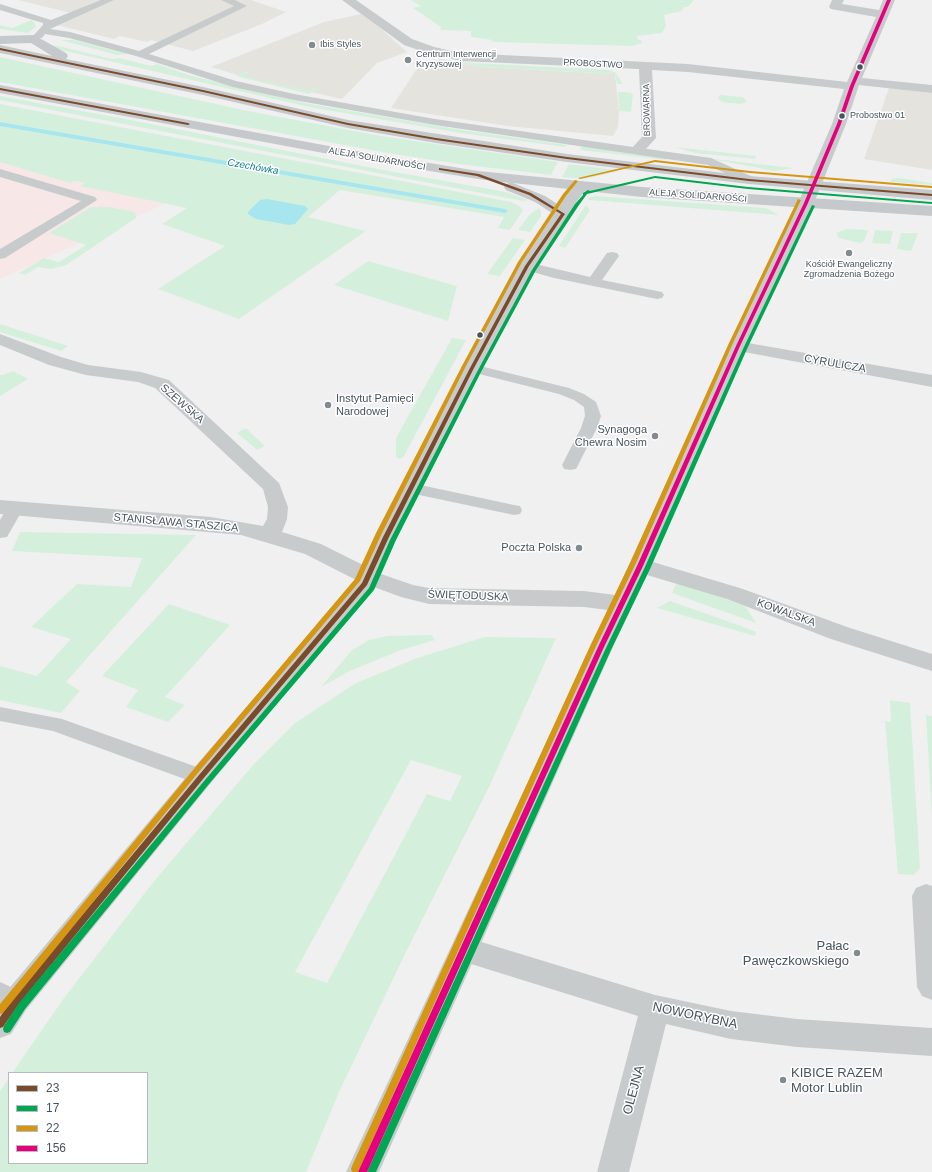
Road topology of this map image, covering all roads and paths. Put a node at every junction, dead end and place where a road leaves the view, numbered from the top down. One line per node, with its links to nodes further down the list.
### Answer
1 (110, 0): 8 (lane)
2 (226, 0): 11 (lane)
3 (348, 0): 12 (street, PROBOSTWO)
4 (838, 0): 7 (street)
5 (889, 0): 7 (street)
6 (0, 7): 8 (lane)
7 (884, 14): 14 (street)
8 (42, 32): 9 (main road); 11 (lane); 13 (main road)
9 (0, 40)
10 (0, 49): 13 (main road, ALEJA SOLIDARNOŚCI)
11 (140, 54): 17 (lane)
12 (645, 66): 14 (street, PROBOSTWO); 17 (street, BROWARNA)
13 (85, 67): 18 (main road, ALEJA SOLIDARNOŚCI)
14 (853, 83): 16 (street, PROBOSTWO); 23 (street)
15 (0, 89): 20 (main road, ALEJA SOLIDARNOŚCI)
16 (932, 89)
17 (638, 149): 21 (lane)
18 (655, 169): 21 (main road, ALEJA SOLIDARNOŚCI); 22 (main road)
19 (0, 173): 28 (lane)
20 (478, 175): 22 (main road, ALEJA SOLIDARNOŚCI); 27 (main road)
21 (749, 180): 23 (main road, ALEJA SOLIDARNOŚCI)
22 (582, 186): 25 (main road, ALEJA SOLIDARNOŚCI); 27 (street)
23 (812, 186): 24 (main road, ALEJA SOLIDARNOŚCI); 25 (street)
24 (932, 195)
25 (806, 203): 26 (main road, ALEJA SOLIDARNOŚCI); 34 (street)
26 (932, 211)
27 (563, 214): 30 (street)
28 (0, 255)
29 (612, 256): 31 (lane)
30 (527, 266): 31 (lane); 35 (street)
31 (594, 282): 32 (lane)
32 (657, 295)
33 (0, 339): 42 (street, SZEWSKA)
34 (738, 346): 36 (street, CYRULICZA); 43 (street)
35 (472, 368): 37 (lane); 38 (street)
36 (932, 381)
37 (570, 465)
38 (411, 488): 40 (lane); 44 (street)
39 (7, 508): 41 (lane); 42 (street, STANISŁAWA STASZICA)
40 (514, 510)
41 (1, 533)
42 (270, 535): 44 (street, STANISŁAWA STASZICA)
43 (640, 566): 45 (street); 46 (street, KOWALSKA)
44 (368, 577): 45 (street, ŚWIĘTODUSKA); 48 (street)
45 (622, 604): 50 (street)
46 (932, 663)
47 (0, 714): 48 (lane)
48 (201, 777): 52 (street)
49 (926, 896): 51 (street)
50 (464, 950): 53 (street, NOWORYBNA); 56 (street)
51 (932, 987)
52 (8, 997): 54 (street)
53 (655, 1008): 55 (street, NOWORYBNA); 57 (street, OLEJNA)
54 (0, 1024)
55 (932, 1042)
56 (362, 1172)
57 (613, 1172)

